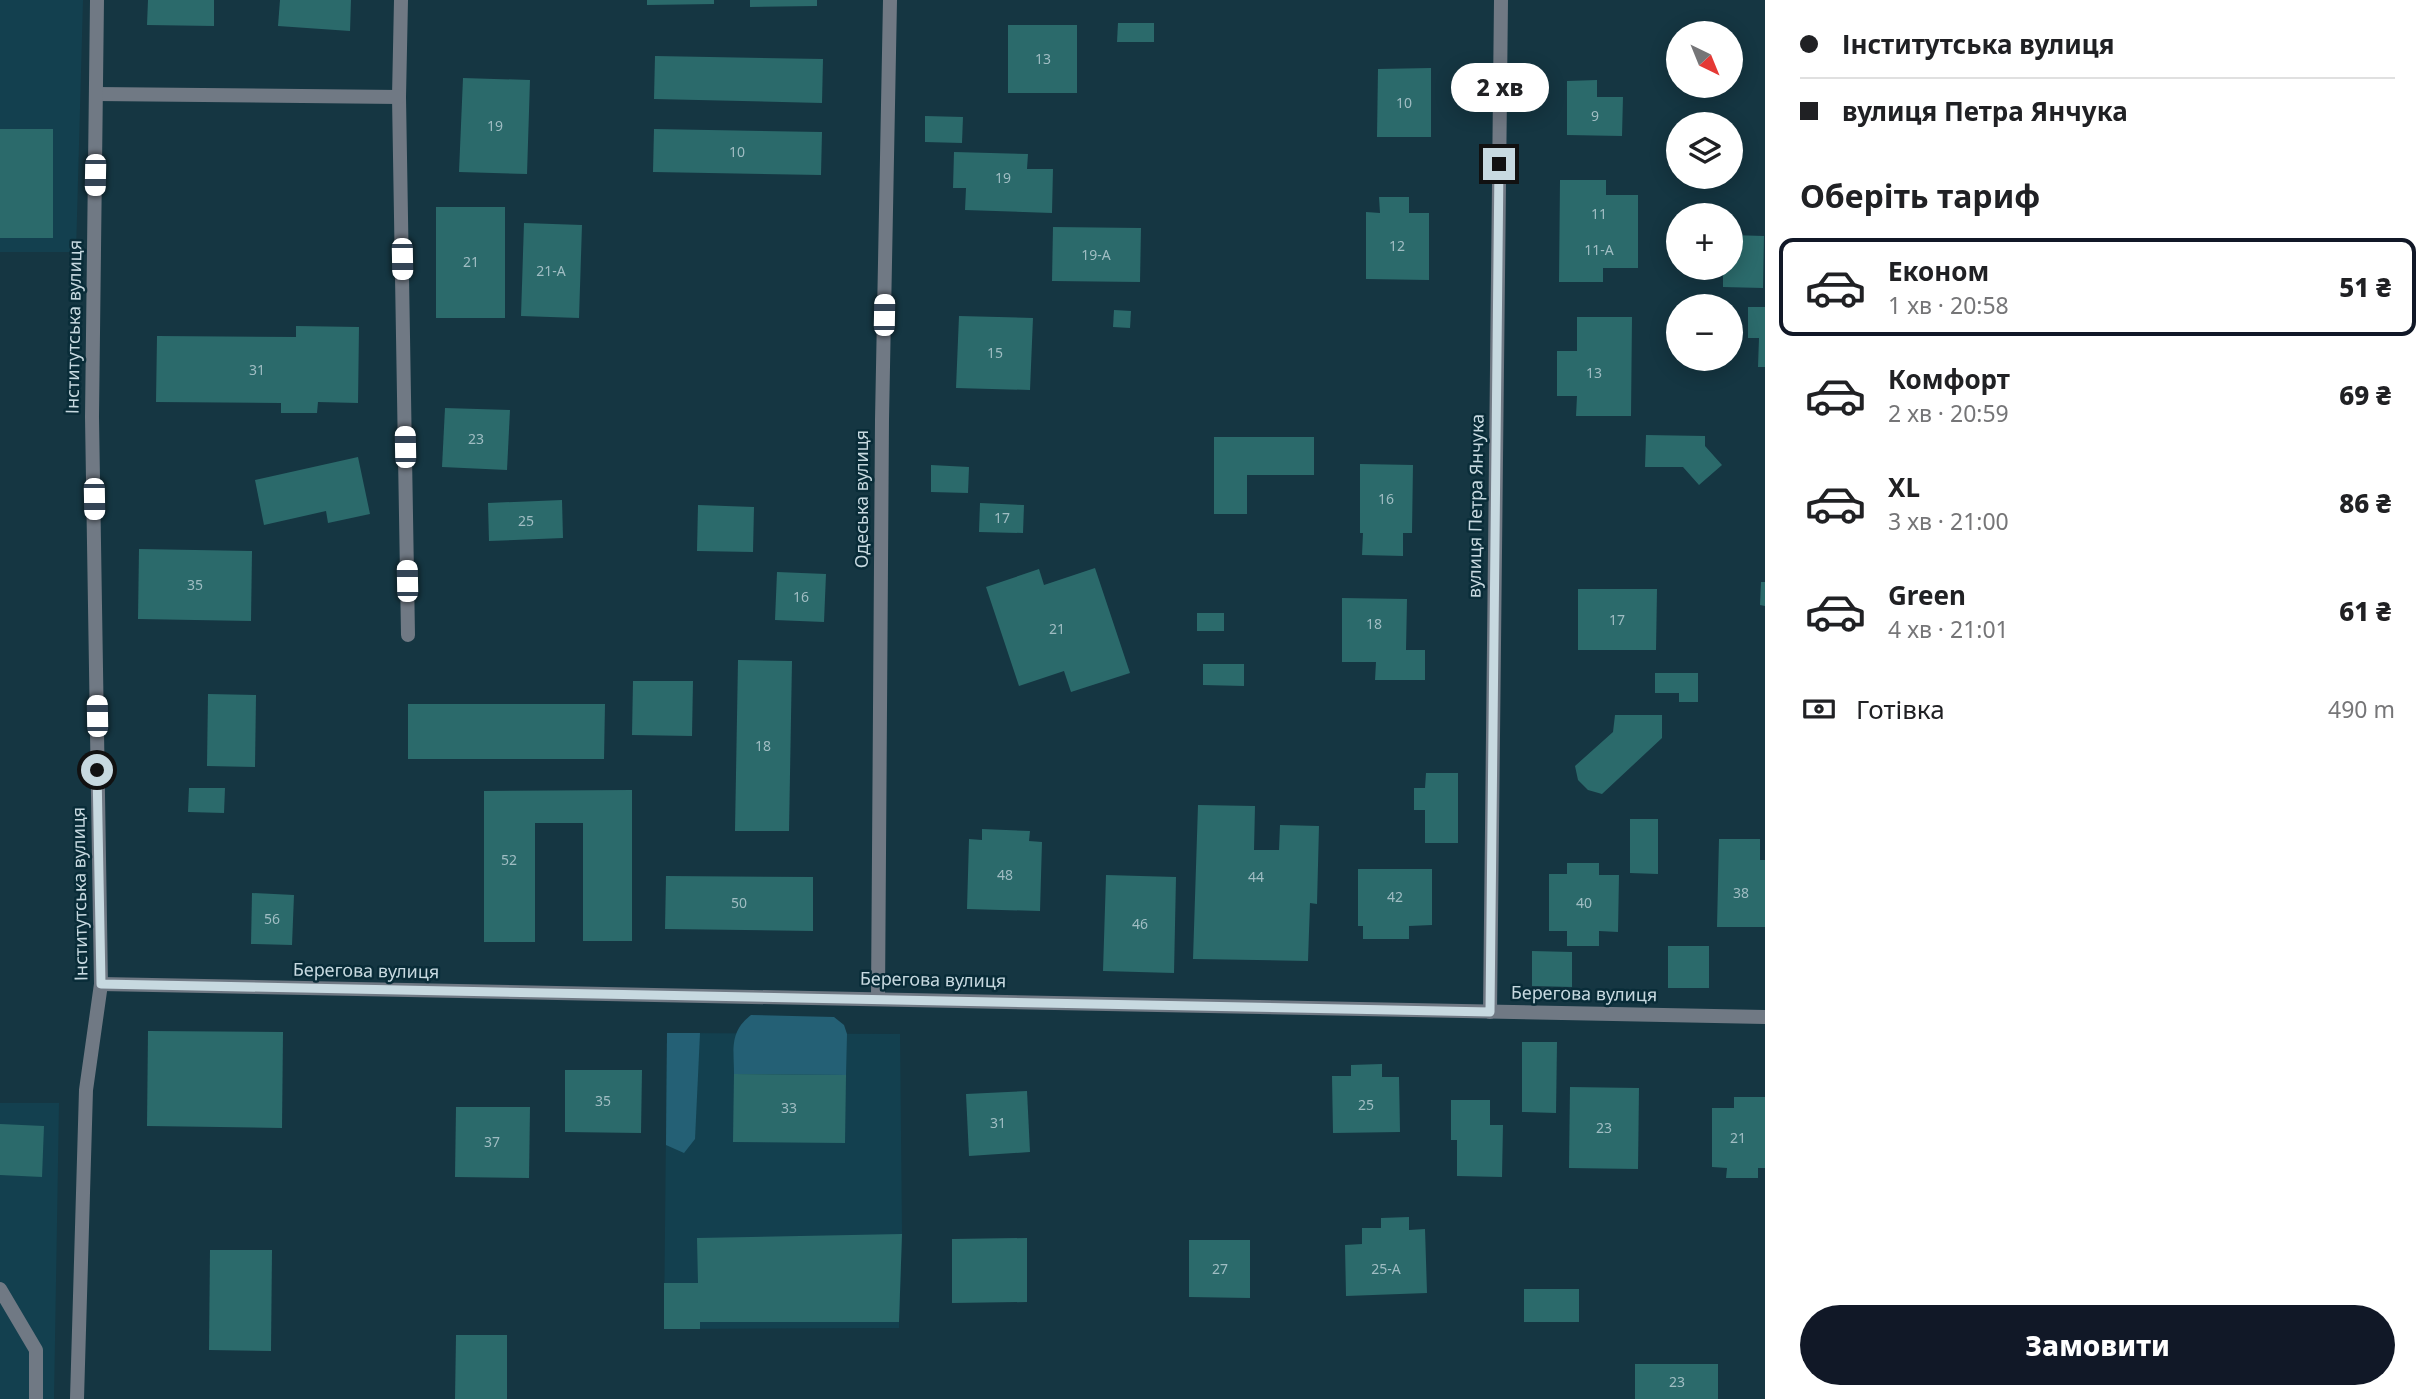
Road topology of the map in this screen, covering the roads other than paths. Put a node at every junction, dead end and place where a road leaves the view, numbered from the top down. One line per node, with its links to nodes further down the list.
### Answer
1 (97, 0): 5 (street, Інститутська вулиця)
2 (401, 0): 6 (street)
3 (890, 0): 9 (street, Одеська вулиця)
4 (1501, 0): 10 (street, вулиця Петра Янчука)
5 (96, 94): 6 (street); 8 (street, Інститутська вулиця)
6 (399, 97): 7 (street)
7 (408, 635)
8 (101, 984): 9 (street, Берегова вулиця); 14 (street, Інститутська вулиця)
9 (878, 998): 10 (street, Берегова вулиця)
10 (1490, 1012): 11 (street, Берегова вулиця)
11 (1765, 1017)
12 (0, 1289): 13 (street)
13 (36, 1399)
14 (77, 1399)

